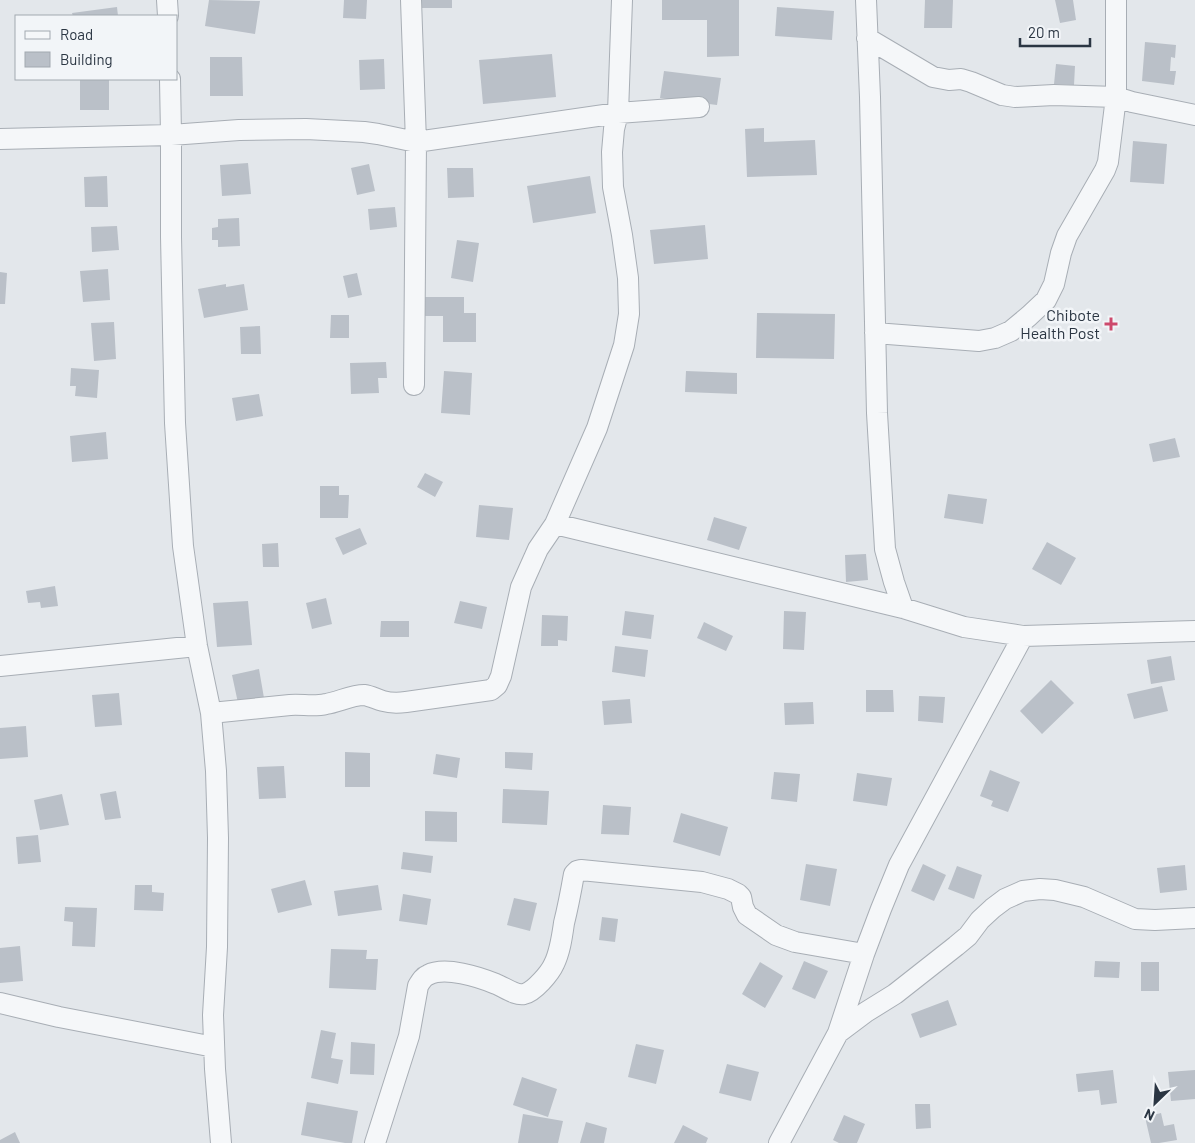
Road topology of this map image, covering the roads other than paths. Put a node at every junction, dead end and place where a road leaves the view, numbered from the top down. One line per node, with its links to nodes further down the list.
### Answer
1 (167, 0): 6 (street)
2 (411, 0): 15 (street)
3 (622, 0): 11 (street)
4 (866, 0): 7 (street)
5 (1116, 0): 9 (street)
6 (168, 15)
7 (867, 38): 9 (street); 16 (street)
8 (170, 80): 13 (street)
9 (1116, 97): 12 (street); 16 (street)
10 (698, 107): 11 (street)
11 (618, 113): 15 (street); 18 (street)
12 (1195, 115)
13 (171, 135): 14 (street); 15 (street); 22 (street)
14 (0, 139)
15 (416, 142): 17 (street)
16 (875, 333): 19 (street)
17 (414, 385)
18 (555, 524): 19 (street); 24 (street)
19 (903, 608): 21 (street)
20 (1195, 631): 21 (street)
21 (1023, 636): 26 (street)
22 (197, 646): 23 (street); 24 (street)
23 (0, 666)
24 (211, 713): 29 (street)
25 (1195, 918): 28 (street)
26 (864, 954): 28 (street); 31 (street)
27 (0, 1003): 29 (street)
28 (838, 1033): 32 (street)
29 (214, 1047): 30 (street)
30 (221, 1143)
31 (375, 1143)
32 (779, 1143)

